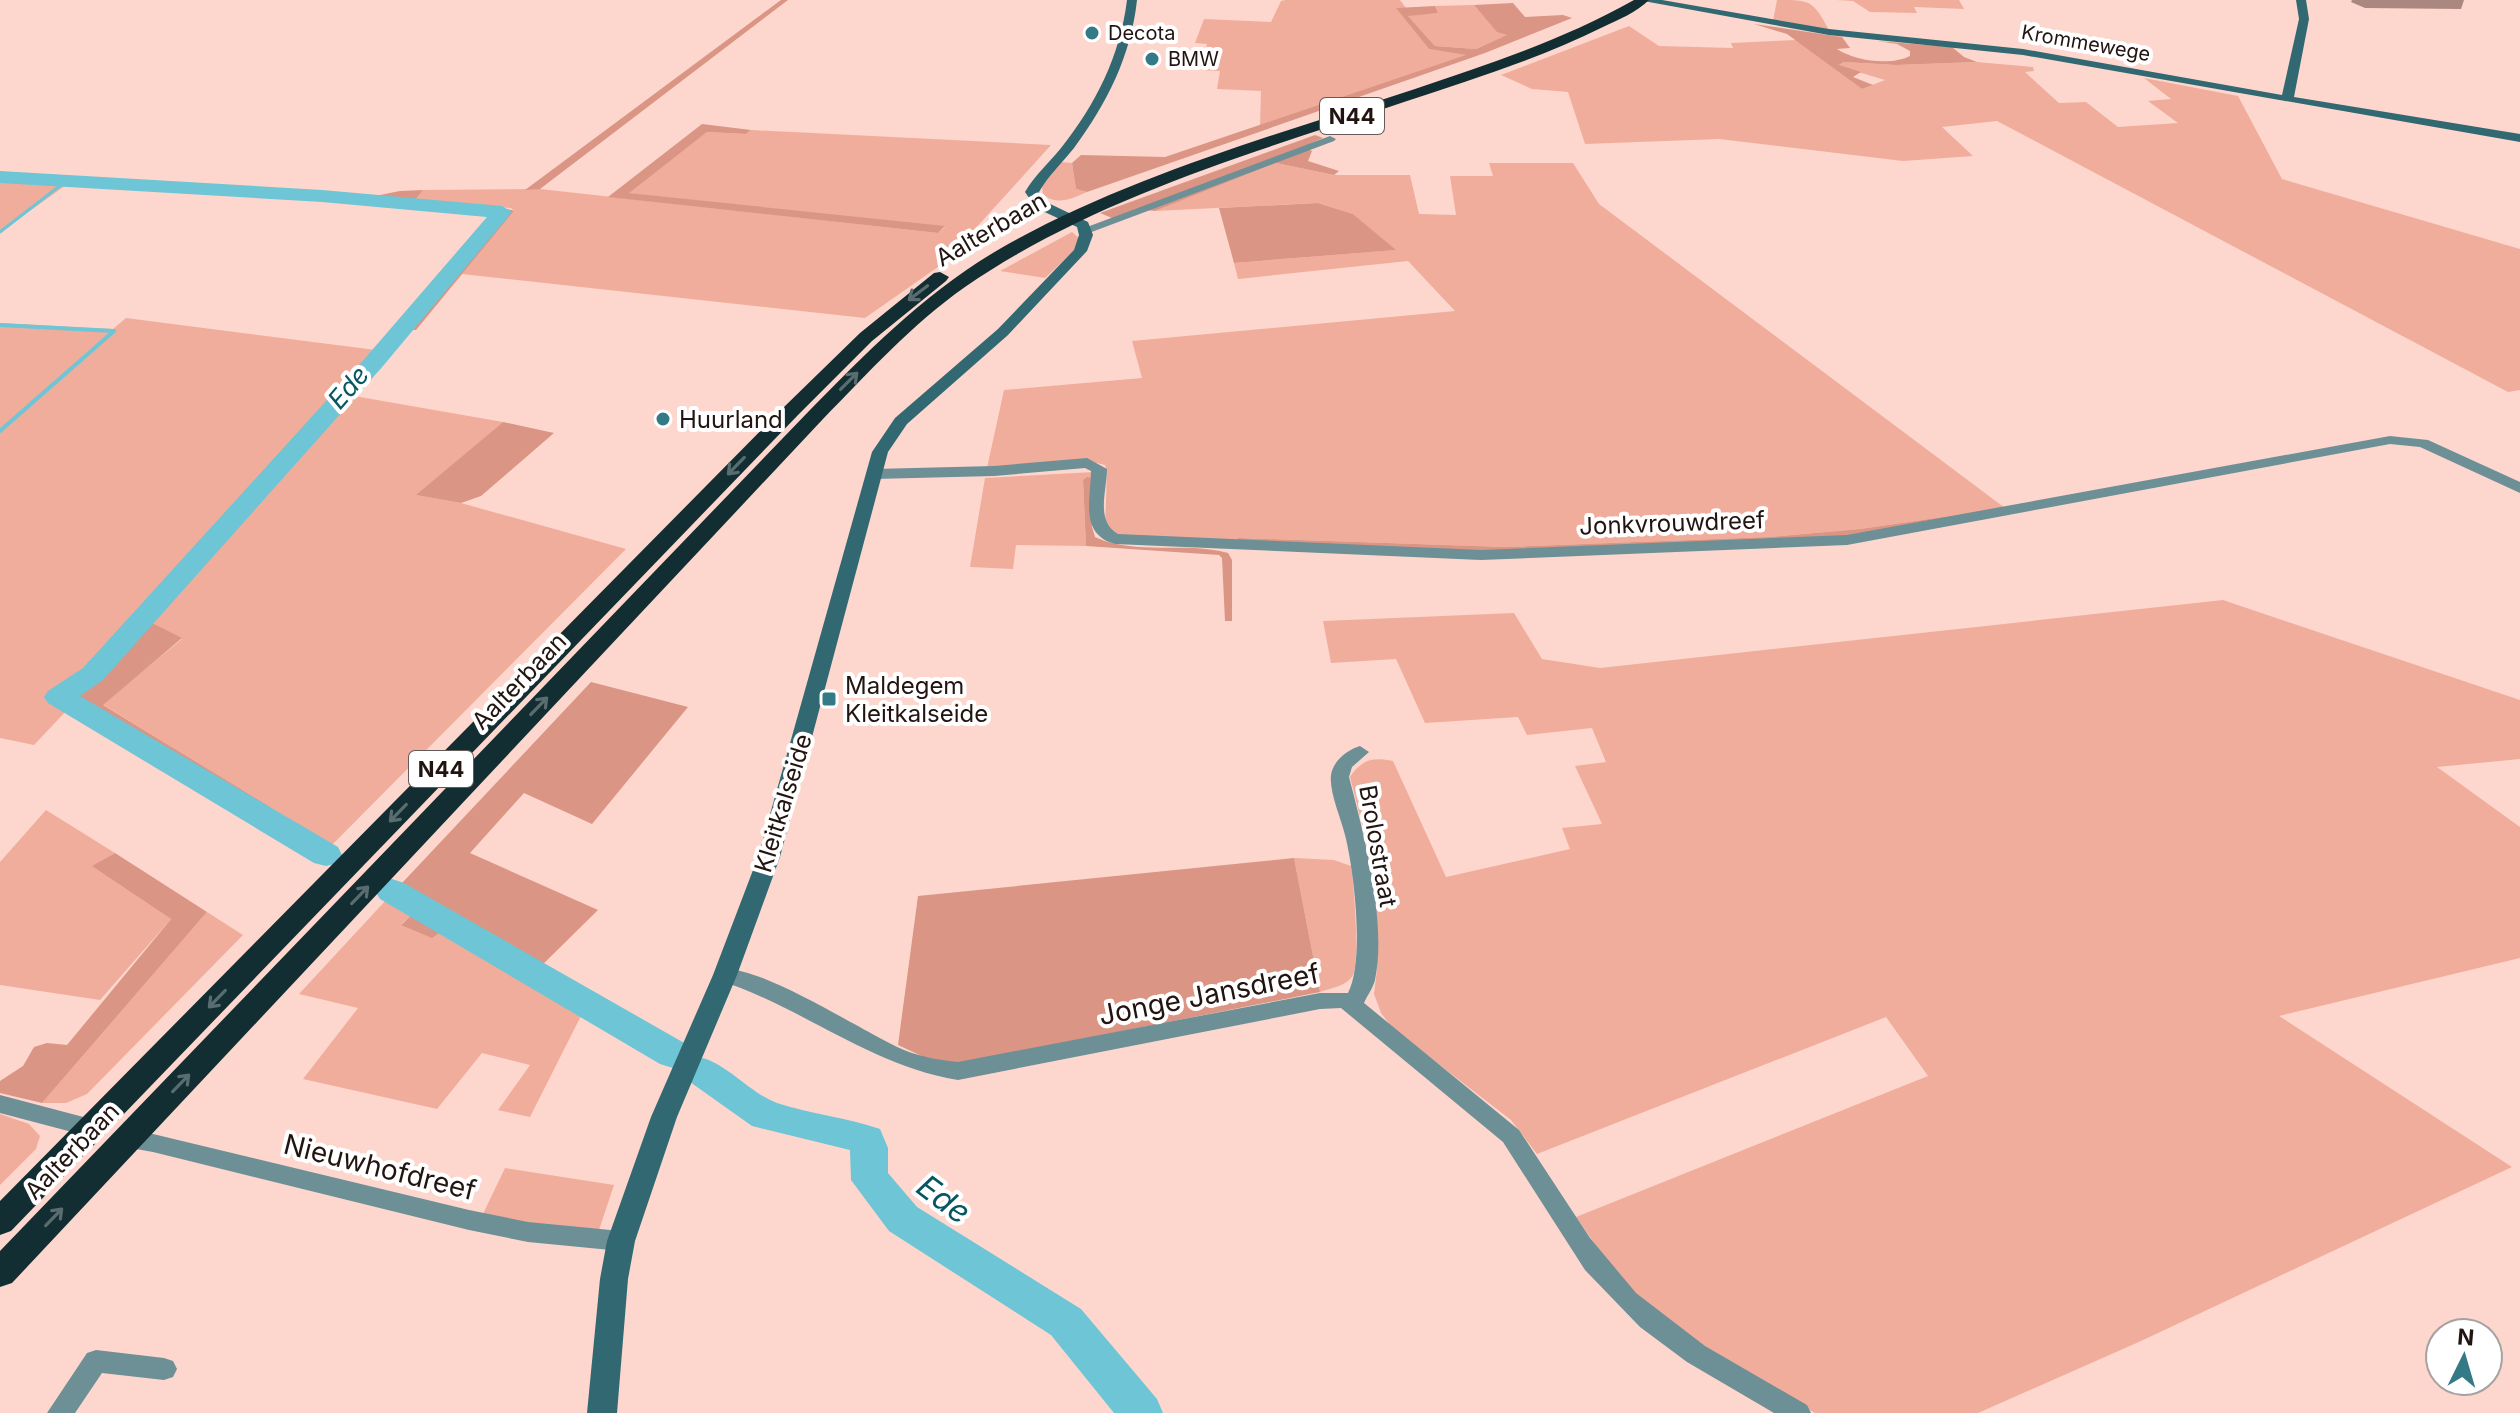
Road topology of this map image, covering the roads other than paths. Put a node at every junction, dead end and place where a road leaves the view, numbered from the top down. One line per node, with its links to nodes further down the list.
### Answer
1 (1132, 0): 8 (street, Aalterbaan)
2 (1621, 0): 8 (highway, N44)
3 (1643, 0): 5 (street, Krommewege); 8 (highway, N44)
4 (2301, 0): 5 (street)
5 (2287, 100): 6 (street, Krommewege)
6 (2520, 138)
7 (1330, 139): 8 (street)
8 (1072, 220): 9 (street, Kleitkalseide); 15 (highway, Aalterbaan / N44, one-way to 15); 16 (highway, Aalterbaan / N44, one-way to 8)
9 (874, 474): 10 (street, Jonkvrouwdreef); 12 (street, Kleitkalseide)
10 (2520, 488)
11 (1360, 752): 13 (street, Brolostraat)
12 (725, 975): 13 (street, Jonge Jansdreef); 18 (street, Kleitkalseide)
13 (1353, 1003): 23 (street, Jonge Jansdreef)
14 (0, 1104): 15 (street)
15 (91, 1128): 17 (highway, Aalterbaan / N44)
16 (127, 1140): 18 (street, Nieuwhofdreef); 19 (highway, Aalterbaan / N44, one-way to 16)
17 (0, 1222)
18 (621, 1241): 22 (street, Kleitkalseide)
19 (0, 1273)
20 (164, 1369): 21 (street)
21 (60, 1413)
22 (602, 1413)
23 (1798, 1413)

